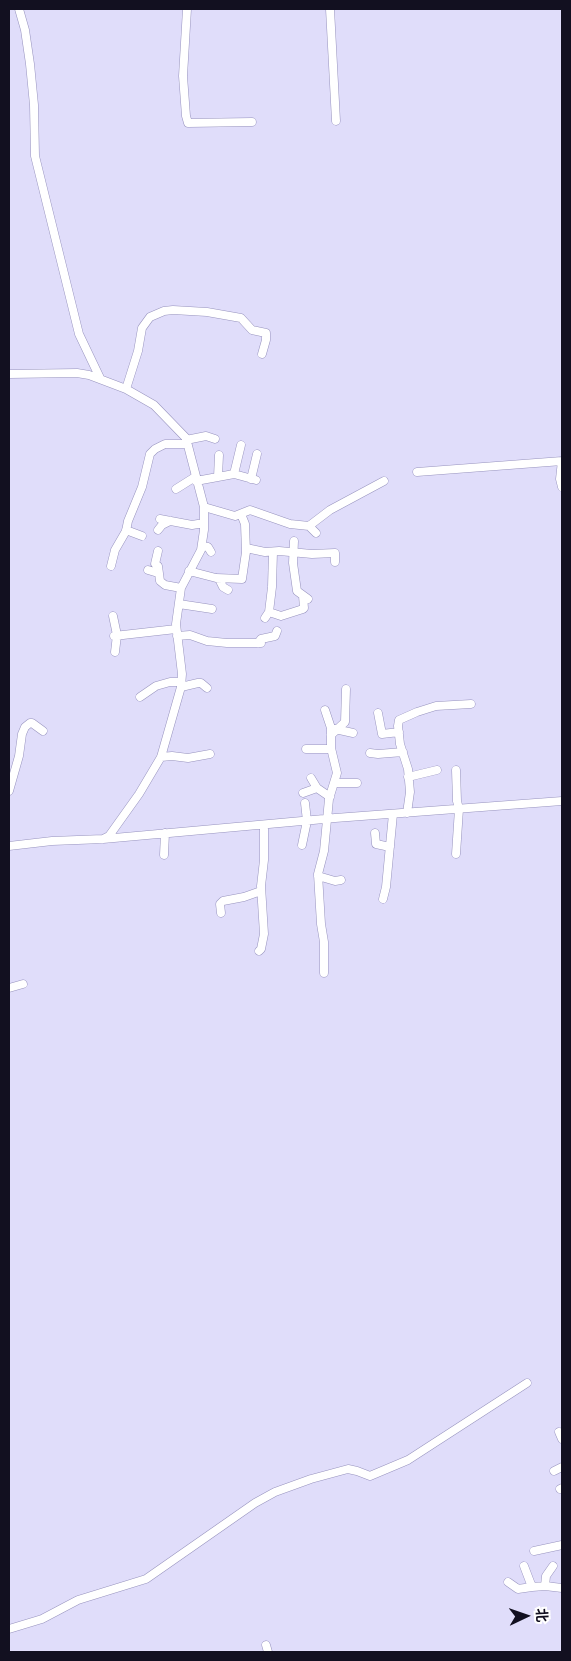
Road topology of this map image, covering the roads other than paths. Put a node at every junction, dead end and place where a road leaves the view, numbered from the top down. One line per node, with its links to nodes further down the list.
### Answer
1 (19, 9): 8 (street)
2 (187, 9): 5 (street)
3 (330, 9): 4 (street)
4 (336, 121)
5 (252, 122)
6 (262, 354): 9 (street)
7 (9, 374): 8 (street)
8 (100, 378): 9 (street)
9 (126, 389): 11 (street)
10 (215, 439): 11 (street)
11 (187, 442): 19 (street); 29 (street)
12 (241, 445): 17 (street)
13 (257, 454): 17 (street)
14 (219, 455): 18 (street)
15 (562, 460): 16 (street); 21 (street)
16 (417, 472)
17 (234, 474): 18 (street)
18 (218, 477): 19 (street)
19 (196, 479): 22 (street); 23 (street)
20 (384, 481): 28 (street)
21 (562, 487)
22 (176, 489)
23 (204, 507): 24 (street); 27 (street)
24 (241, 514): 28 (street); 35 (street)
25 (160, 519): 26 (street)
26 (172, 521): 27 (street); 30 (street)
27 (204, 522): 34 (street)
28 (309, 526): 31 (street)
29 (126, 530): 32 (street); 41 (street)
30 (158, 530)
31 (316, 533)
32 (142, 536)
33 (294, 541): 39 (street)
34 (202, 546): 37 (street); 43 (street)
35 (246, 548): 38 (street); 45 (street)
36 (158, 551): 44 (street)
37 (211, 552)
38 (273, 552): 39 (street); 39 (street)
39 (294, 553): 40 (street)
40 (335, 562)
41 (111, 566)
42 (148, 570): 44 (street)
43 (189, 571): 45 (street); 46 (street)
44 (158, 573): 46 (street)
45 (218, 579): 47 (street)
46 (181, 588): 48 (street)
47 (228, 590)
48 (179, 604): 49 (street); 52 (street)
49 (212, 609)
50 (113, 616): 54 (street)
51 (276, 631): 55 (street)
52 (177, 633): 54 (street); 55 (street); 57 (street)
53 (207, 633): 55 (street)
54 (116, 635): 56 (street)
55 (199, 638)
56 (115, 652)
57 (181, 685): 58 (street); 60 (street); 73 (street)
58 (207, 688)
59 (346, 689): 65 (street)
60 (140, 697)
61 (471, 704): 66 (street)
62 (326, 710): 65 (street)
63 (378, 713): 66 (street)
64 (43, 731): 81 (street)
65 (334, 731): 67 (street); 69 (street)
66 (399, 732): 71 (street)
67 (352, 733)
68 (306, 749): 69 (street)
69 (331, 749): 78 (street)
70 (370, 752): 71 (street)
71 (402, 752): 76 (street)
72 (210, 754): 73 (street)
73 (161, 757): 94 (street)
74 (437, 770): 76 (street)
75 (456, 770): 86 (street)
76 (408, 777): 87 (street)
77 (311, 778): 80 (street)
78 (335, 783): 79 (street); 83 (street)
79 (357, 783)
80 (317, 788): 82 (street); 83 (street)
81 (9, 791)
82 (303, 793)
83 (330, 797): 89 (street)
84 (562, 801): 86 (street)
85 (305, 803): 90 (street)
86 (459, 809): 87 (street); 98 (street)
87 (407, 813): 88 (street)
88 (393, 814): 89 (street); 97 (street)
89 (326, 819): 90 (street); 100 (street)
90 (307, 821): 91 (street); 95 (street)
91 (264, 825): 92 (street); 102 (street)
92 (165, 833): 94 (street); 99 (street)
93 (374, 833): 97 (street)
94 (103, 839): 96 (street)
95 (302, 844)
96 (9, 846)
97 (390, 847): 103 (street)
98 (456, 854)
99 (164, 855)
100 (318, 876): 101 (street); 106 (street)
101 (341, 880)
102 (261, 890): 104 (street); 105 (street)
103 (383, 898)
104 (221, 914)
105 (259, 950)
106 (324, 973)
107 (23, 984): 108 (street)
108 (9, 988)
109 (526, 1384): 120 (street)
110 (562, 1467): 111 (street)
111 (554, 1471)
112 (562, 1545): 113 (street)
113 (534, 1551)
114 (524, 1566): 118 (street)
115 (552, 1566): 117 (street)
116 (508, 1582): 118 (street)
117 (545, 1586): 118 (street); 119 (street)
118 (532, 1587)
119 (562, 1588)
120 (9, 1630)

